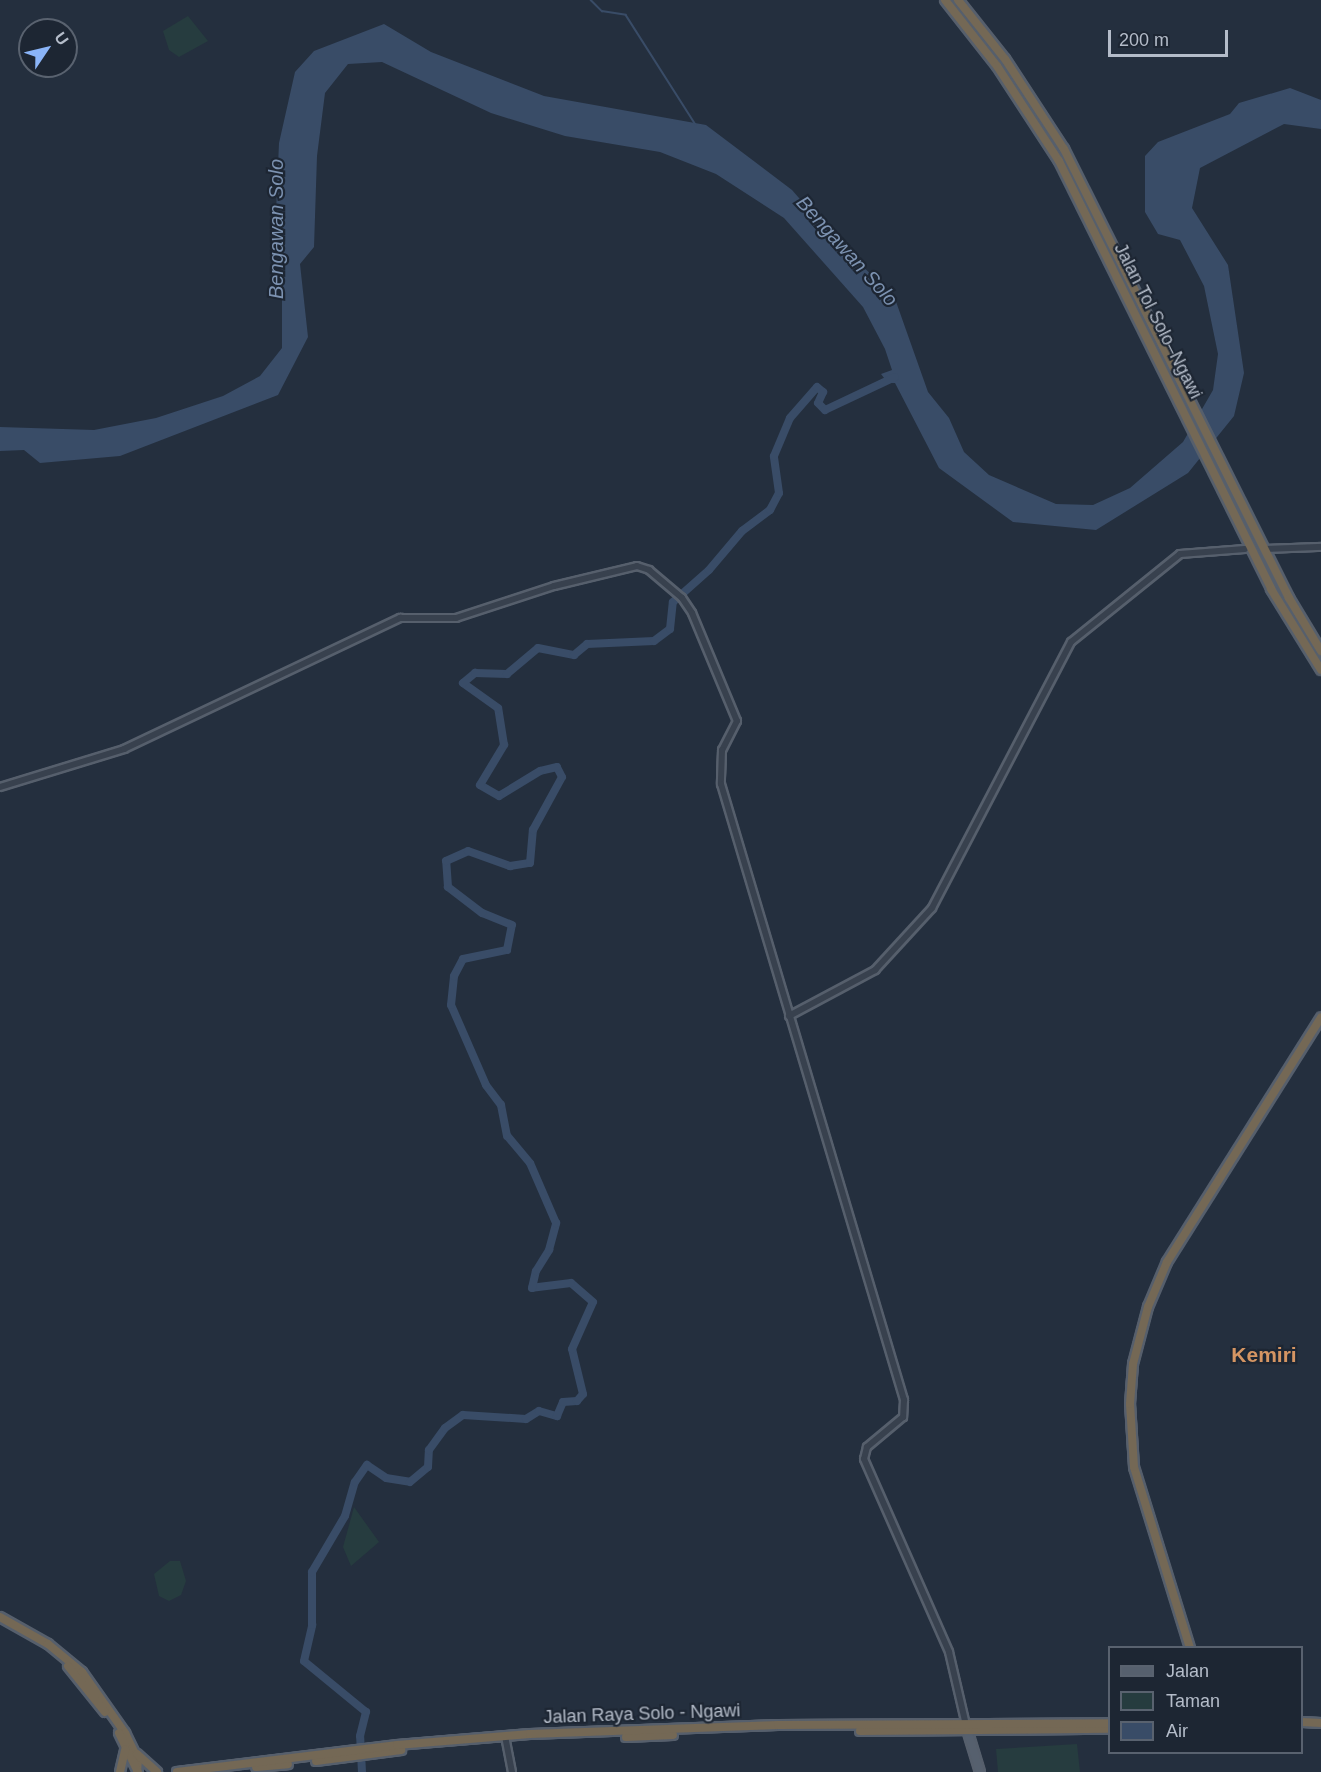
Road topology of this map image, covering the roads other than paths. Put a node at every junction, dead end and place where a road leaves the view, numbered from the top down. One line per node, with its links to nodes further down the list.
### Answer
1 (945, 0): 9 (highway, Jalan Tol Solo–Ngawi)
2 (958, 0): 6 (highway, Jalan Tol Solo–Ngawi)
3 (1321, 547): 5 (street)
4 (1245, 549): 11 (street)
5 (1268, 549)
6 (1300, 617): 7 (highway); 8 (highway, Jalan Tol Solo–Ngawi)
7 (1321, 643)
8 (1321, 651)
9 (1321, 670)
10 (0, 787): 11 (street)
11 (789, 1016): 21 (street)
12 (1321, 1017): 16 (highway)
13 (1321, 1026): 17 (highway)
14 (0, 1617): 26 (highway)
15 (0, 1623): 26 (highway)
16 (1193, 1646)
17 (1193, 1646)
18 (1303, 1722): 20 (highway)
19 (1108, 1723): 21 (highway, Jalan Raya Solo - Ngawi)
20 (1321, 1723)
21 (967, 1728): 24 (highway, Jalan Raya Solo - Ngawi); 25 (highway, Jalan Raya Solo - Ngawi); 34 (main road)
22 (1303, 1728): 23 (highway)
23 (1321, 1728)
24 (1108, 1729)
25 (506, 1738): 27 (highway, Jalan Raya Solo - Ngawi); 33 (street)
26 (130, 1748): 28 (highway); 29 (highway); 30 (highway)
27 (350, 1754): 31 (highway, Jalan Raya Solo - Ngawi); 32 (highway, Jalan Raya Solo - Ngawi)
28 (120, 1772)
29 (137, 1772)
30 (157, 1772)
31 (177, 1772)
32 (217, 1772)
33 (512, 1772)
34 (980, 1772)

